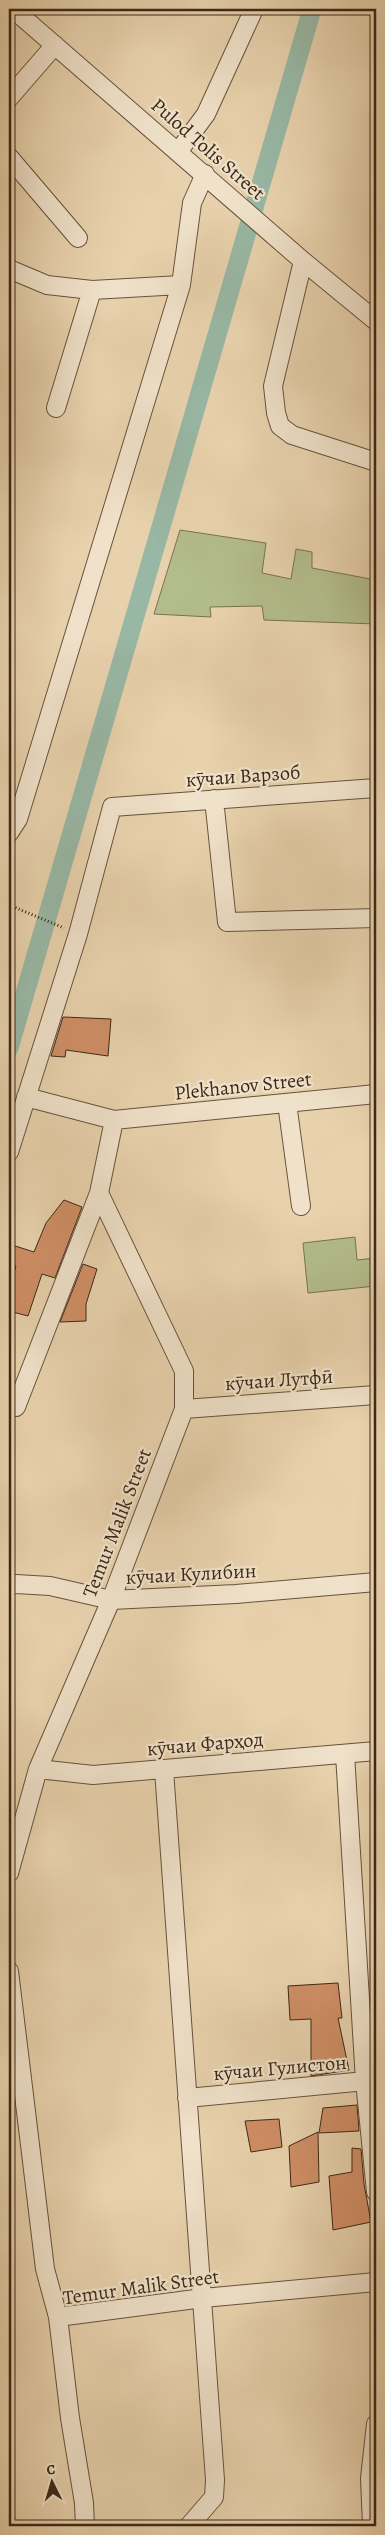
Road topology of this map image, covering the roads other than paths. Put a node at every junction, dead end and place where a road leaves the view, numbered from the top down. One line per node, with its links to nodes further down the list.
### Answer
1 (13, 9): 3 (street, Pulod Tolis Street)
2 (254, 9): 5 (street)
3 (54, 45): 4 (street); 5 (street, Pulod Tolis Street)
4 (9, 98)
5 (178, 152): 7 (street, Pulod Tolis Street)
6 (9, 157): 8 (street)
7 (205, 174): 9 (street, Pulod Tolis Street); 11 (street)
8 (78, 238)
9 (303, 261): 13 (street, Pulod Tolis Street); 15 (street)
10 (9, 269): 12 (street)
11 (181, 285): 12 (street); 18 (street)
12 (92, 290): 14 (street)
13 (376, 321)
14 (56, 408)
15 (376, 462)
16 (376, 788): 17 (street, кӯчаи Варзоб)
17 (214, 799): 19 (street); 21 (street, кӯчаи Варзоб)
18 (9, 833)
19 (376, 918)
20 (376, 1094): 22 (street, Plekhanov Street)
21 (26, 1097): 23 (street); 24 (street)
22 (287, 1103): 23 (street, Plekhanov Street); 26 (street)
23 (114, 1120): 25 (street)
24 (9, 1152)
25 (99, 1193): 28 (street); 29 (street, Temur Malik Street)
26 (301, 1206)
27 (376, 1395): 29 (street, кӯчаи Лутфӣ)
28 (16, 1407)
29 (184, 1409): 32 (street, Temur Malik Street)
30 (376, 1582): 32 (street, кӯчаи Кулибин)
31 (9, 1586): 32 (street, кӯчаи Кулибин)
32 (111, 1600): 35 (street, Temur Malik Street)
33 (376, 1751): 34 (street, кӯчаи Фарҳод)
34 (345, 1754): 36 (street, кӯчаи Фарҳод); 39 (street)
35 (38, 1769): 36 (street, кӯчаи Фарҳод); 37 (street, Temur Malik Street)
36 (164, 1770): 40 (street)
37 (9, 1873)
38 (9, 1971): 44 (street)
39 (371, 2081): 40 (street, кӯчаи Гулистон); 41 (street)
40 (187, 2098): 43 (street)
41 (376, 2192)
42 (376, 2282): 43 (street, Temur Malik Street)
43 (203, 2298): 44 (street, Temur Malik Street); 47 (street)
44 (58, 2317): 46 (street, Temur Malik Street)
45 (376, 2424): 48 (street)
46 (85, 2526)
47 (189, 2526)
48 (372, 2526)

